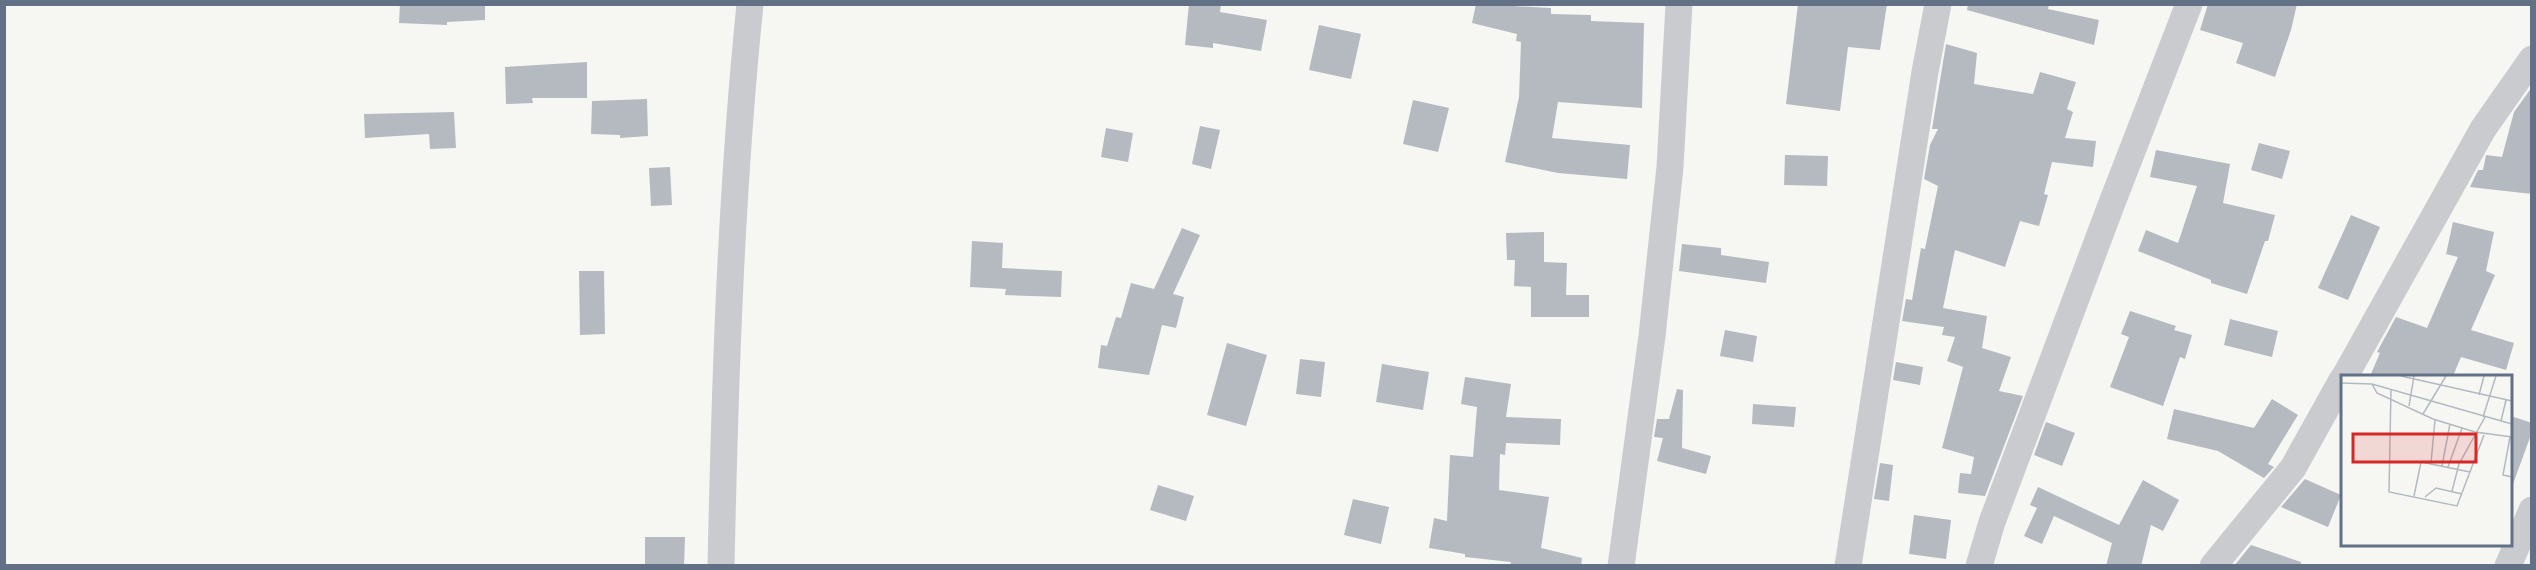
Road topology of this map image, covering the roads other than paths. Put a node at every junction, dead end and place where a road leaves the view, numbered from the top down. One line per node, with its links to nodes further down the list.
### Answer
1 (750, 4): 9 (street)
2 (1679, 4): 10 (street)
3 (1938, 4): 11 (street)
4 (2189, 4): 12 (street)
5 (2532, 59): 6 (street)
6 (2346, 375)
7 (2341, 383): 13 (street)
8 (2532, 510): 14 (street)
9 (721, 566)
10 (1621, 566)
11 (1848, 566)
12 (1979, 566)
13 (2213, 566)
14 (2508, 566)

